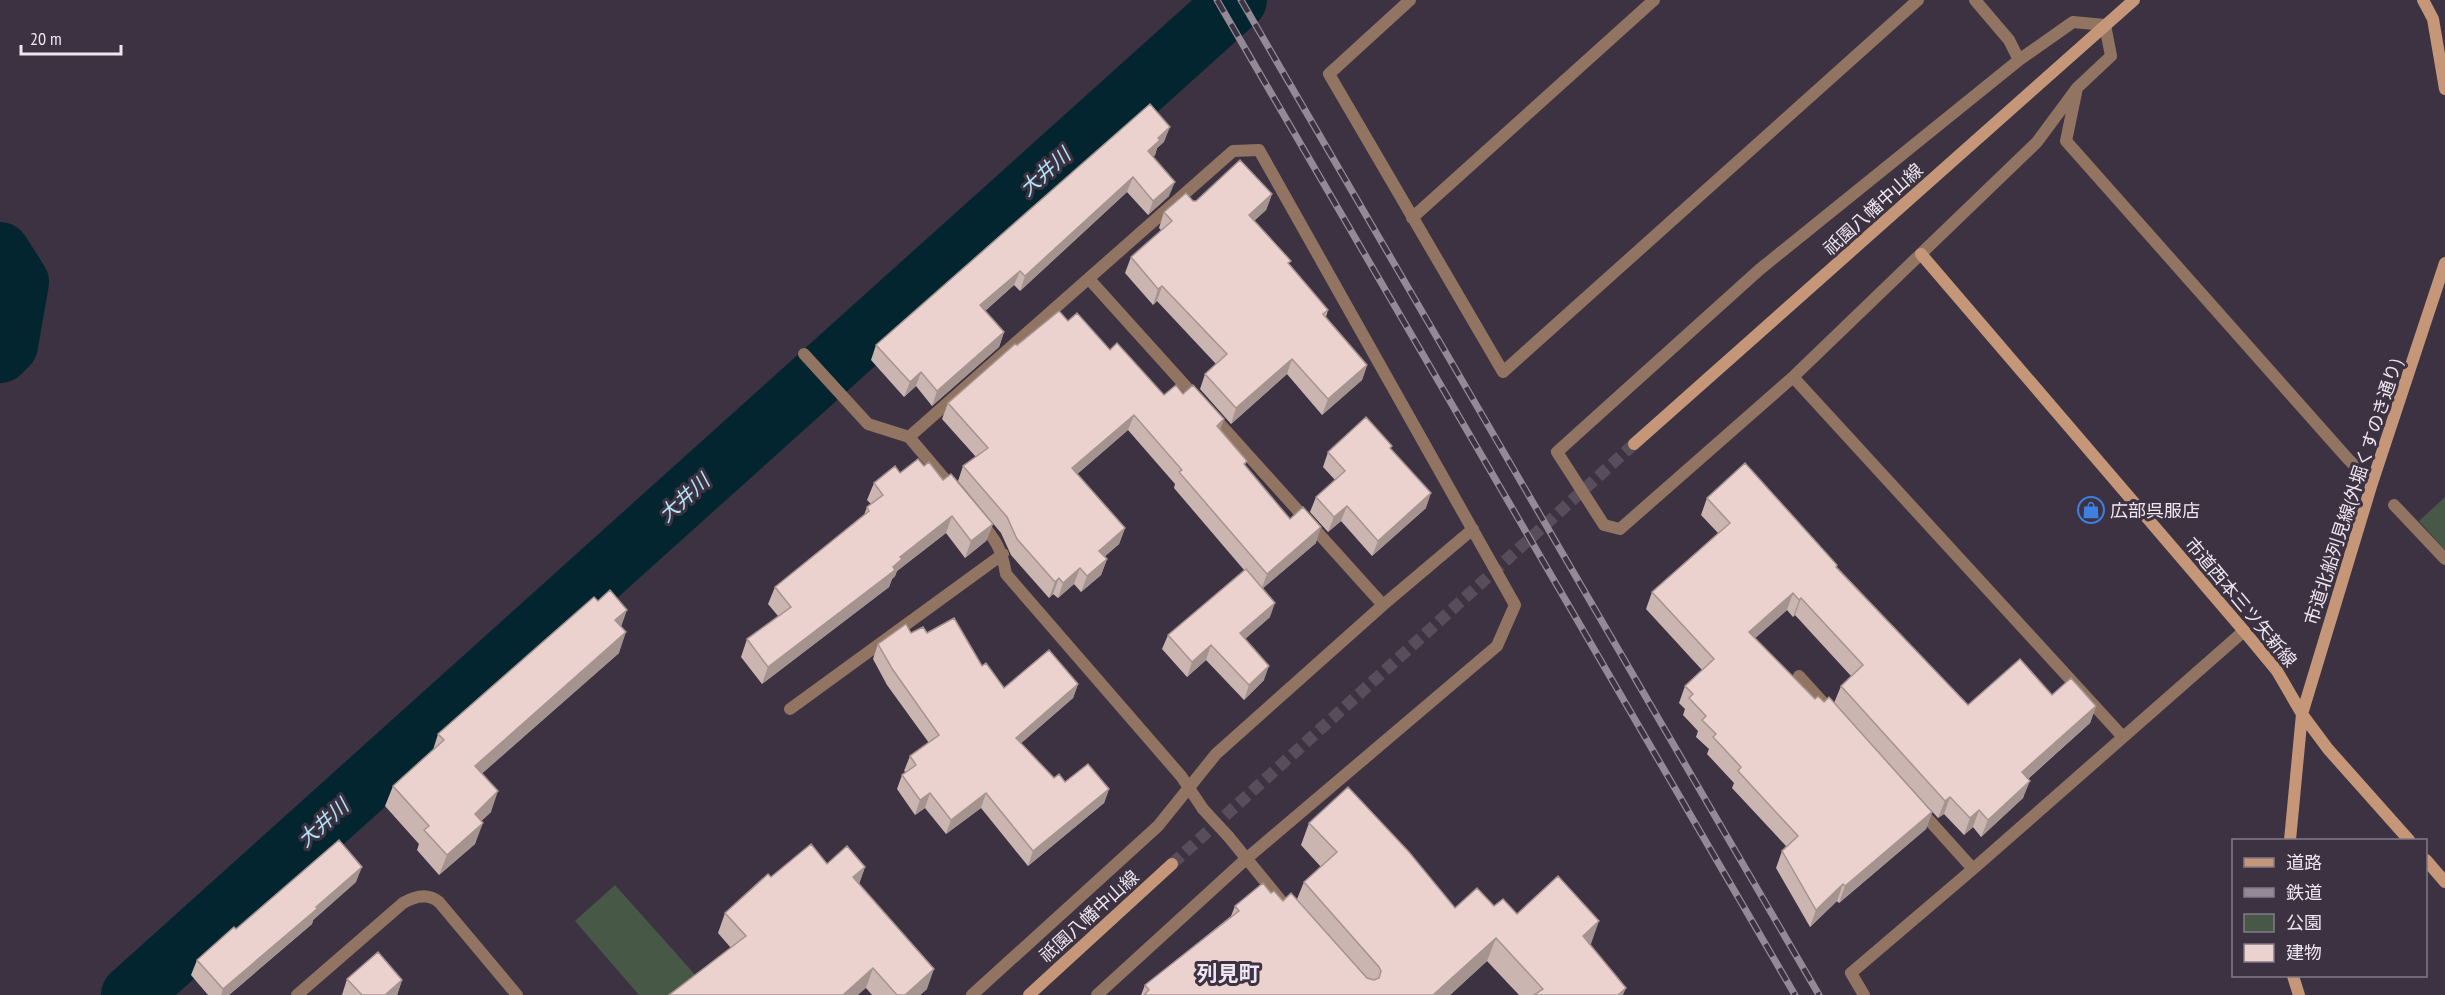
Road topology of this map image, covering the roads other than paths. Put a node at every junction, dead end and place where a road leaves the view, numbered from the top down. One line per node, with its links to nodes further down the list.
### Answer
1 (1410, 0): 11 (street)
2 (1654, 0): 11 (street)
3 (1918, 0): 11 (street)
4 (1975, 0): 8 (street)
5 (2134, 0): 7 (street, 祇園八幡中山線)
6 (2423, 0): 10 (street)
7 (2105, 25): 8 (street); 9 (street); 18 (street, 祇園八幡中山線)
8 (2019, 60): 16 (street)
9 (2077, 88): 12 (street); 19 (street)
10 (2445, 89)
11 (1412, 218)
12 (1921, 254): 16 (street); 27 (street, 市道西本三ツ矢新線)
13 (2445, 263): 19 (street, 市道北船列見線(外堀くすのき通り))
14 (1089, 279): 17 (street); 23 (street); 26 (street)
15 (808, 358): 17 (street)
16 (1793, 377): 32 (street)
17 (909, 437): 20 (street)
18 (1634, 444)
19 (2372, 483): 30 (street, 市道北船列見線(外堀くすのき通り))
20 (959, 496)
21 (2394, 505): 25 (street)
22 (973, 513): 24 (street)
23 (1473, 529): 26 (street); 37 (street)
24 (1003, 554): 29 (street); 33 (street)
25 (2445, 559)
26 (1383, 605): 33 (street)
27 (2244, 631): 30 (street, 市道西本三ツ矢新線); 32 (street)
28 (1799, 676): 31 (street)
29 (790, 709)
30 (2302, 714): 35 (street, 市道北船列見線(外堀くすのき通り)); 36 (street, 市道西本三ツ矢新線)
31 (1838, 720)
32 (2123, 737): 40 (street)
33 (1189, 789): 37 (street, bridge); 46 (street)
34 (1910, 799): 40 (street)
35 (2290, 839)
36 (2408, 839)
37 (1246, 859): 42 (street); 48 (street)
38 (2427, 861): 41 (street)
39 (1172, 864): 47 (street, 祇園八幡中山線)
40 (1973, 869): 49 (street)
41 (2445, 882)
42 (1287, 908)
43 (2294, 977): 50 (street)
44 (300, 994): 45 (street)
45 (517, 995)
46 (972, 995)
47 (1029, 995)
48 (1097, 995)
49 (1864, 995)
50 (2299, 995)

